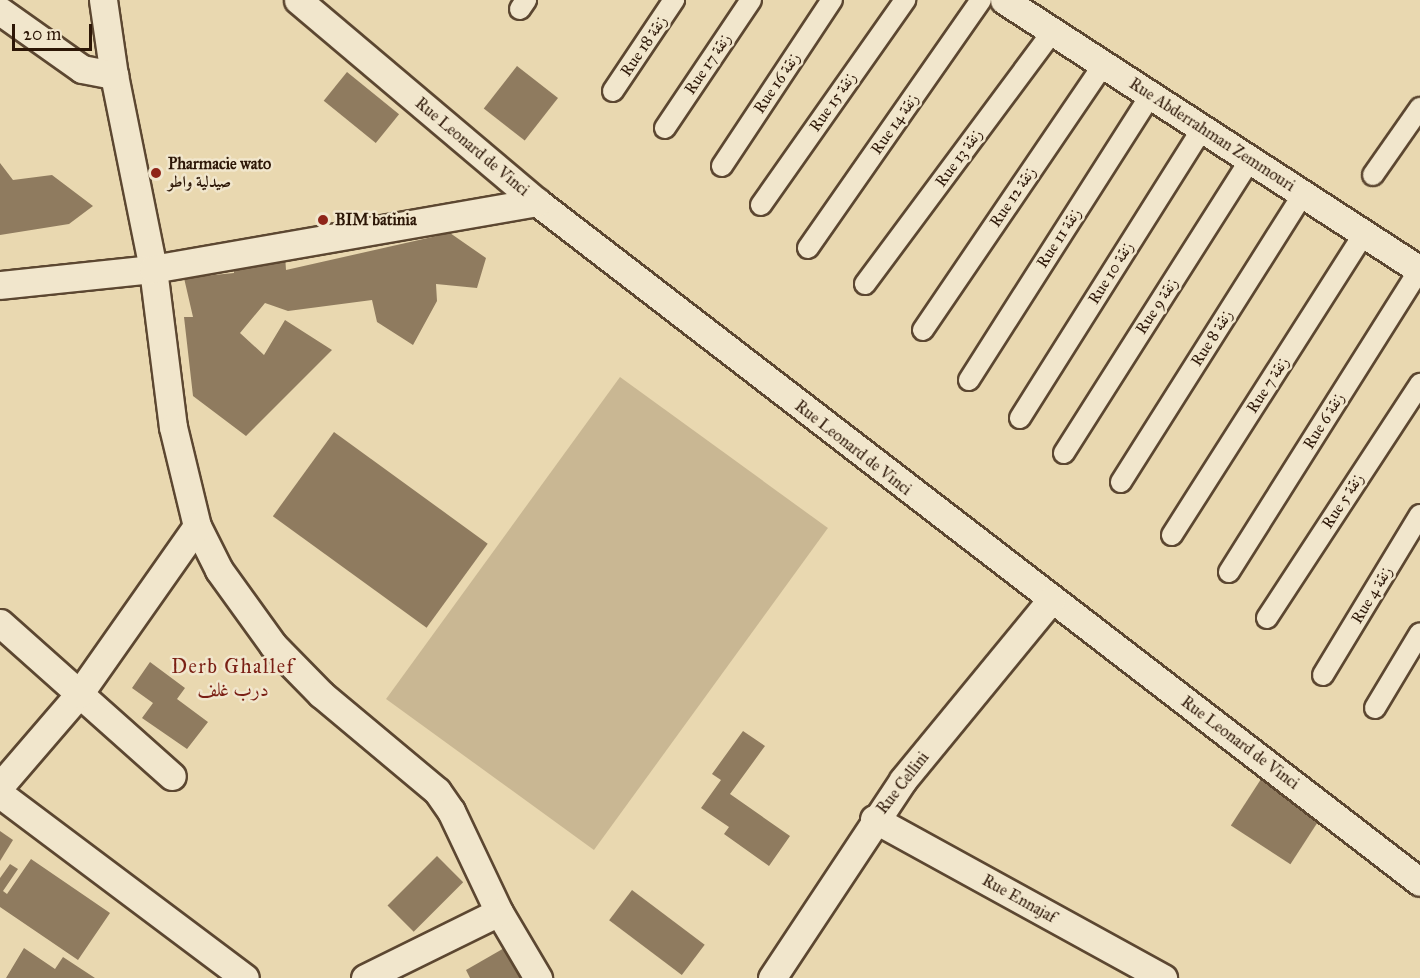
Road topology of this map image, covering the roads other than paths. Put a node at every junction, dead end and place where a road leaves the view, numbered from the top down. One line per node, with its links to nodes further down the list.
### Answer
1 (103, 0): 12 (street)
2 (298, 0): 22 (street, Rue Leonard de Vinci)
3 (674, 0): 13 (street, Rue 18 زنقة)
4 (752, 0): 16 (street, Rue 17 زنقة)
5 (832, 0): 19 (street, Rue 16 زنقة)
6 (905, 0): 23 (street, Rue 15 زنقة)
7 (981, 0): 25 (street, Rue 14 زنقة)
8 (1004, 0): 10 (street, Rue Abderrahman Zemmouri)
9 (0, 11): 12 (street)
10 (1052, 32): 11 (street, Rue Abderrahman Zemmouri); 29 (street, Rue 13 زنقة)
11 (1103, 65): 14 (street, Rue Abderrahman Zemmouri); 30 (street, Rue 12 زنقة)
12 (114, 75): 26 (street)
13 (613, 91)
14 (1150, 96): 17 (street, Rue Abderrahman Zemmouri); 31 (street, Rue 11 زنقة)
15 (1420, 108): 20 (street)
16 (664, 128)
17 (1202, 129): 18 (street, Rue Abderrahman Zemmouri); 33 (street, Rue 10 زنقة)
18 (1250, 160): 21 (street, Rue Abderrahman Zemmouri); 34 (street, Rue 9 زنقة)
19 (722, 166)
20 (1373, 175)
21 (1303, 194): 24 (street, Rue Abderrahman Zemmouri); 35 (street, Rue 8 زنقة)
22 (537, 202): 26 (street); 40 (street, Rue Leonard de Vinci)
23 (761, 205)
24 (1364, 234): 27 (street, Rue Abderrahman Zemmouri); 38 (street, Rue 7 زنقة)
25 (808, 248)
26 (153, 269): 28 (street); 37 (street)
27 (1420, 270): 39 (street, Rue 6 زنقة)
28 (0, 285)
29 (865, 285)
30 (923, 330)
31 (969, 380)
32 (1420, 384): 41 (street, Rue 5 زنقة)
33 (1020, 418)
34 (1064, 453)
35 (1121, 482)
36 (1420, 514): 44 (street, Rue 4 زنقة)
37 (197, 526): 45 (street); 52 (street)
38 (1172, 535)
39 (1229, 572)
40 (1051, 600): 50 (street, Rue Cellini); 51 (street, Rue Leonard de Vinci)
41 (1267, 618)
42 (0, 624): 45 (street)
43 (1420, 633): 46 (street)
44 (1323, 675)
45 (78, 694): 47 (street); 48 (street)
46 (1375, 708)
47 (172, 776)
48 (0, 786)
49 (0, 794): 53 (street)
50 (874, 819): 56 (street, Rue Cellini); 57 (street, Rue Ennajaf)
51 (1420, 882)
52 (499, 912): 54 (street); 55 (street)
53 (245, 978)
54 (365, 978)
55 (538, 978)
56 (772, 978)
57 (1163, 978)

